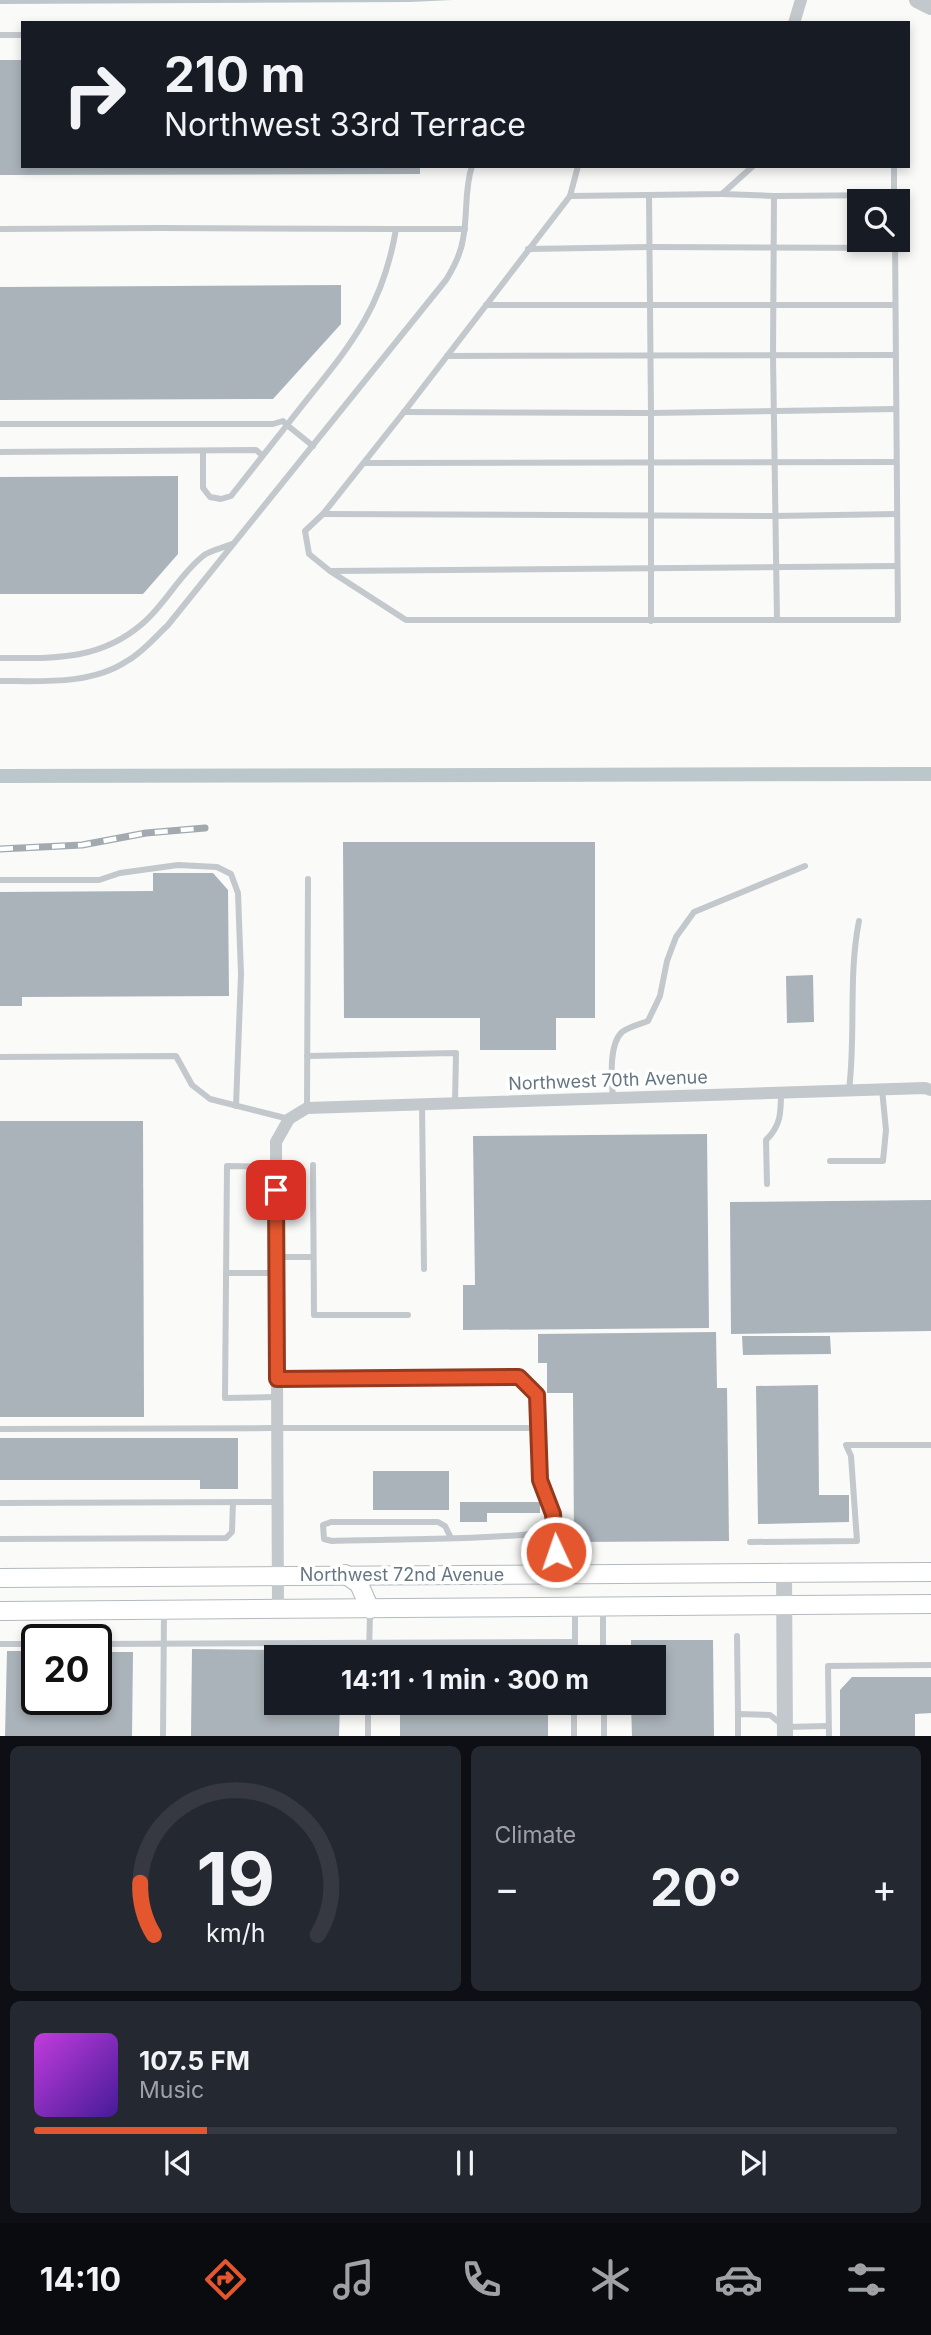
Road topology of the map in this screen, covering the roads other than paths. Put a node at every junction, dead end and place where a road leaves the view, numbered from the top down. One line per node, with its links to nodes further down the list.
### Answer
1 (801, 0): 4 (street)
2 (917, 0): 3 (street)
3 (931, 7)
4 (795, 21)
5 (0, 35): 6 (lane)
6 (21, 35)
7 (472, 168): 19 (lane)
8 (577, 168): 14 (lane)
9 (751, 168): 12 (lane)
10 (894, 168): 11 (lane)
11 (894, 189)
12 (722, 194): 13 (lane); 15 (lane)
13 (649, 195): 14 (lane); 20 (lane)
14 (570, 196): 22 (lane)
15 (774, 196): 16 (lane); 23 (lane)
16 (847, 197)
17 (0, 229): 18 (lane)
18 (396, 229): 19 (lane); 38 (lane)
19 (465, 229): 39 (lane)
20 (649, 247): 22 (lane); 23 (lane); 27 (lane)
21 (847, 248): 23 (lane)
22 (528, 249): 26 (lane)
23 (774, 249): 28 (lane)
24 (895, 252): 25 (lane)
25 (895, 304): 28 (lane); 29 (lane)
26 (486, 305): 27 (lane); 30 (lane)
27 (650, 306): 28 (lane); 31 (lane)
28 (773, 306): 32 (lane)
29 (896, 355): 32 (lane); 33 (lane)
30 (447, 356): 31 (lane); 35 (lane)
31 (650, 356): 32 (lane); 36 (lane)
32 (773, 356): 34 (lane)
33 (896, 409): 34 (lane); 45 (lane)
34 (774, 411): 36 (lane); 43 (lane)
35 (404, 412): 36 (lane); 46 (lane)
36 (651, 413): 44 (lane)
37 (0, 424): 38 (lane)
38 (287, 425): 39 (lane); 42 (lane)
39 (313, 446): 51 (lane)
40 (203, 451): 41 (lane); 42 (lane); 42 (lane)
41 (0, 452)
42 (262, 455)
43 (775, 461): 44 (lane); 45 (lane); 50 (lane)
44 (650, 462): 46 (lane); 49 (lane)
45 (896, 462): 48 (lane)
46 (364, 463): 47 (lane)
47 (323, 513): 49 (lane); 55 (lane)
48 (897, 514): 50 (lane); 52 (lane)
49 (650, 516): 50 (lane); 53 (lane)
50 (775, 516): 54 (lane)
51 (234, 544): 58 (lane); 59 (lane)
52 (897, 566): 54 (lane); 56 (lane)
53 (651, 567): 54 (lane); 55 (lane); 57 (lane)
54 (776, 567): 56 (lane)
55 (330, 571): 57 (lane)
56 (777, 620): 57 (lane)
57 (651, 621)
58 (0, 658)
59 (0, 681)
60 (805, 866): 70 (lane)
61 (308, 879): 64 (lane)
62 (0, 880): 73 (lane)
63 (859, 921): 67 (lane)
64 (307, 1056): 71 (lane); 74 (lane)
65 (0, 1057): 73 (lane)
66 (882, 1089): 67 (street, Northwest 70th Avenue); 68 (street, Northwest 70th Avenue); 76 (lane)
67 (849, 1090): 69 (street, Northwest 70th Avenue)
68 (931, 1090)
69 (781, 1092): 70 (street, Northwest 70th Avenue); 79 (lane)
70 (613, 1098): 71 (street, Northwest 70th Avenue)
71 (455, 1103): 72 (street, Northwest 70th Avenue)
72 (422, 1104): 74 (street, Northwest 70th Avenue); 82 (lane)
73 (236, 1105): 75 (lane)
74 (307, 1108): 75 (street, Northwest 70th Avenue)
75 (289, 1119): 78 (street)
76 (830, 1161)
77 (313, 1165): 81 (lane)
78 (276, 1167): 80 (street); 83 (lane)
79 (767, 1184)
80 (276, 1257): 81 (lane); 84 (street)
81 (313, 1257): 85 (lane)
82 (424, 1269)
83 (226, 1273): 84 (lane); 87 (lane)
84 (276, 1273): 86 (street)
85 (408, 1315)
86 (277, 1379): 87 (street); 89 (lane)
87 (277, 1397): 88 (street)
88 (277, 1428): 89 (lane); 90 (lane); 93 (street)
89 (539, 1428): 95 (lane)
90 (0, 1429)
91 (931, 1445): 98 (lane)
92 (233, 1502): 93 (lane); 94 (lane); 97 (lane)
93 (278, 1502): 102 (street)
94 (0, 1503)
95 (554, 1532): 96 (lane); 101 (lane)
96 (451, 1538): 96 (lane)
97 (0, 1539)
98 (750, 1542)
99 (784, 1571): 100 (main road, Northwest 72nd Avenue); 101 (main road, Northwest 72nd Avenue); 106 (street)
100 (931, 1572)
101 (557, 1573): 103 (main road, Northwest 72nd Avenue)
102 (278, 1574): 103 (main road, Northwest 72nd Avenue); 104 (main road, Northwest 72nd Avenue); 111 (street)
103 (345, 1574): 109 (main road)
104 (0, 1578)
105 (931, 1604): 106 (main road, Northwest 72nd Avenue)
106 (785, 1605): 107 (main road, Northwest 72nd Avenue); 127 (street)
107 (603, 1607): 108 (main road, Northwest 72nd Avenue); 120 (lane)
108 (575, 1608): 109 (main road, Northwest 72nd Avenue); 115 (lane)
109 (370, 1609): 111 (main road, Northwest 72nd Avenue); 114 (lane)
110 (164, 1610): 111 (main road, Northwest 72nd Avenue); 112 (main road, Northwest 72nd Avenue); 119 (lane)
111 (278, 1610)
112 (0, 1611)
113 (737, 1636): 122 (lane)
114 (369, 1642): 115 (lane); 119 (lane)
115 (575, 1642)
116 (0, 1644): 117 (lane)
117 (21, 1644)
118 (112, 1644): 119 (lane)
119 (164, 1644): 128 (lane)
120 (603, 1645)
121 (931, 1665): 126 (lane)
122 (738, 1714): 127 (lane); 132 (lane)
123 (368, 1715): 129 (lane)
124 (574, 1715): 130 (lane)
125 (604, 1715): 131 (lane)
126 (828, 1726): 127 (lane); 133 (lane)
127 (785, 1732)
128 (163, 1736)
129 (368, 1736)
130 (574, 1736)
131 (604, 1736)
132 (738, 1736)
133 (828, 1736)

